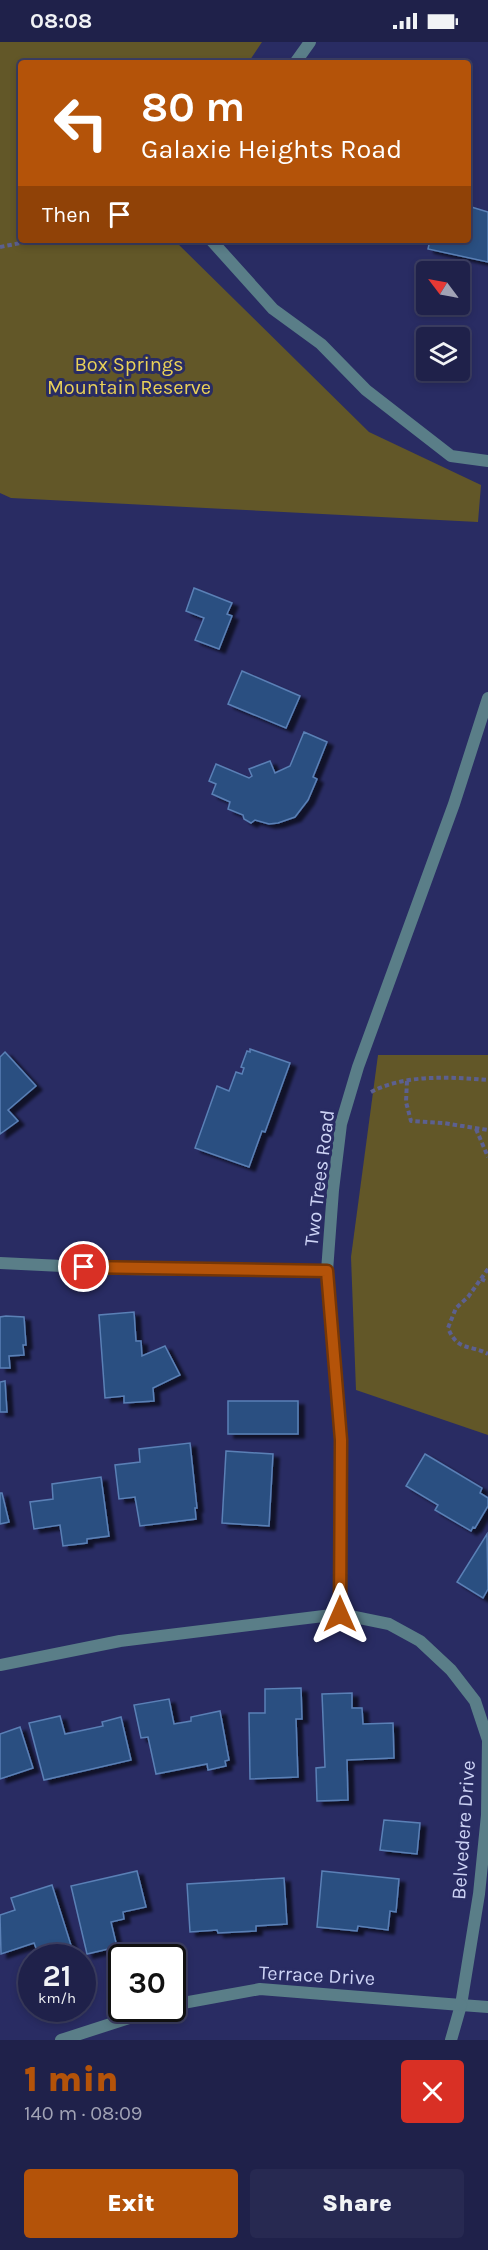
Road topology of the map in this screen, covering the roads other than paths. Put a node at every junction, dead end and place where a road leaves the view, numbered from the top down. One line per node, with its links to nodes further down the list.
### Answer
1 (310, 42): 2 (street)
2 (297, 60)
3 (214, 243): 4 (street)
4 (488, 461)
5 (488, 698): 7 (street, Two Trees Road)
6 (0, 1263): 7 (street)
7 (327, 1271): 8 (street, Two Trees Road)
8 (340, 1614): 9 (street, Belvedere Drive); 11 (street, Belvedere Drive)
9 (0, 1665)
10 (186, 2002): 11 (street, Terrace Drive)
11 (461, 2005): 12 (street, Terrace Drive); 15 (street, Belvedere Drive)
12 (488, 2007)
13 (117, 2022): 14 (street)
14 (61, 2040)
15 (451, 2040)

